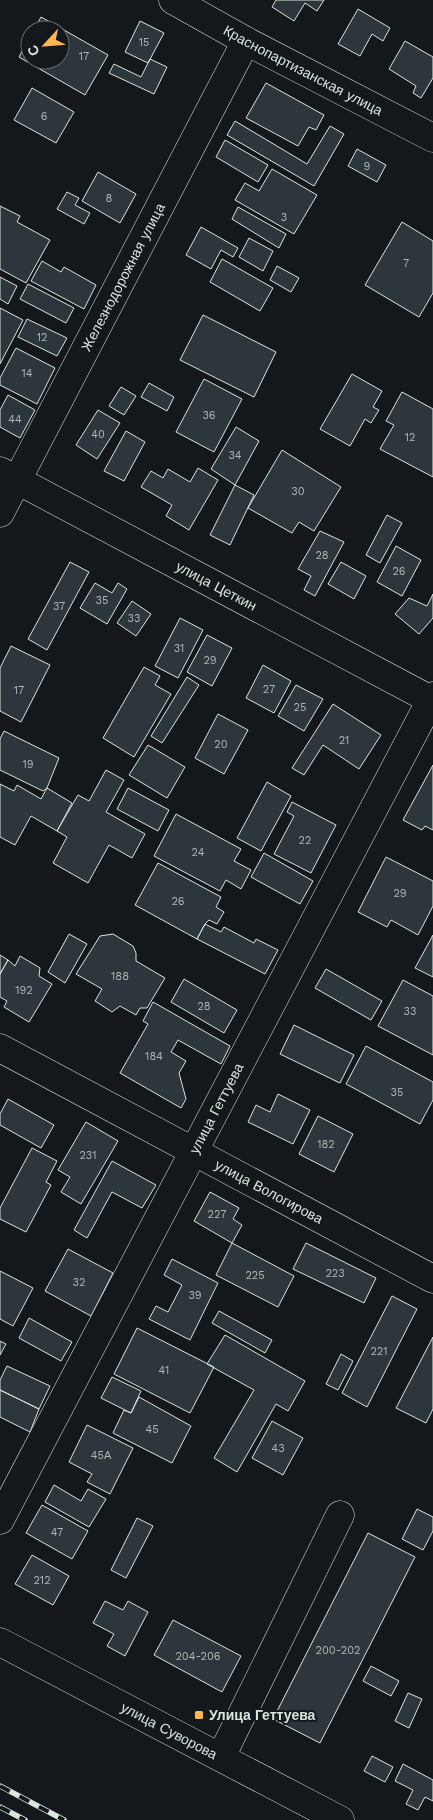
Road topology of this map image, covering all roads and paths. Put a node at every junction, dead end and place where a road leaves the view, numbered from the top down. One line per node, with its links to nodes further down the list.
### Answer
1 (173, 0): 2 (street, Краснопартизанская улица)
2 (246, 41): 3 (street, Краснопартизанская улица); 4 (street, Железнодорожная улица)
3 (433, 138)
4 (9, 476): 5 (street, Железнодорожная улица); 6 (street, улица Цеткин)
5 (0, 513)
6 (432, 699): 8 (street, улица Геттуева)
7 (0, 1048): 8 (street, улица Вологирова)
8 (195, 1152): 9 (street, улица Вологирова); 11 (street, улица Геттуева)
9 (433, 1279)
10 (340, 1514): 13 (street)
11 (0, 1520)
12 (0, 1642): 13 (street, улица Суворова)
13 (221, 1758): 14 (street, улица Суворова)
14 (340, 1820)

